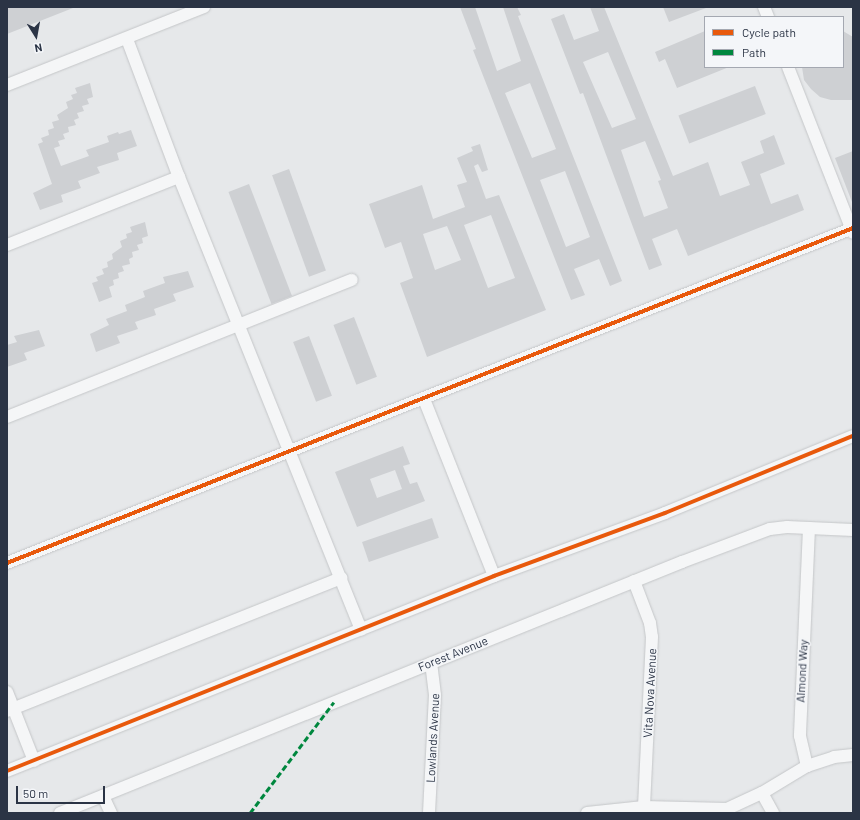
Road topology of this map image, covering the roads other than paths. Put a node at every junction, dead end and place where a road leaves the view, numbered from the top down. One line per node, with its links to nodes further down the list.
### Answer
1 (204, 7): 2 (street)
2 (127, 39): 4 (street); 5 (street)
3 (788, 68): 6 (street)
4 (7, 85)
5 (179, 177): 7 (street); 9 (street)
6 (852, 230): 10 (street)
7 (7, 245)
8 (352, 280): 9 (street)
9 (240, 325): 11 (street); 13 (street)
10 (424, 399): 13 (street); 17 (street)
11 (7, 417)
12 (853, 436): 17 (street)
13 (291, 451): 16 (street); 18 (street)
14 (809, 528): 15 (street, Forest Avenue); 19 (street, Forest Avenue); 26 (street, Almond Way)
15 (853, 530)
16 (7, 563)
17 (494, 576): 20 (street)
18 (341, 578): 20 (street); 23 (street)
19 (634, 581): 21 (street, Forest Avenue); 30 (street, Vita Nova Avenue)
20 (361, 630): 25 (street)
21 (431, 663): 29 (street, Forest Avenue); 33 (street, Lowlands Avenue)
22 (7, 692): 23 (street)
23 (10, 709): 25 (street)
24 (853, 755): 26 (street)
25 (34, 761): 27 (street)
26 (807, 766): 28 (street)
27 (7, 771)
28 (762, 793): 30 (street); 35 (street)
29 (103, 796): 31 (street, Forest Avenue); 32 (street)
30 (644, 807): 34 (street)
31 (60, 813)
32 (111, 813)
33 (429, 813)
34 (587, 813)
35 (773, 813)

